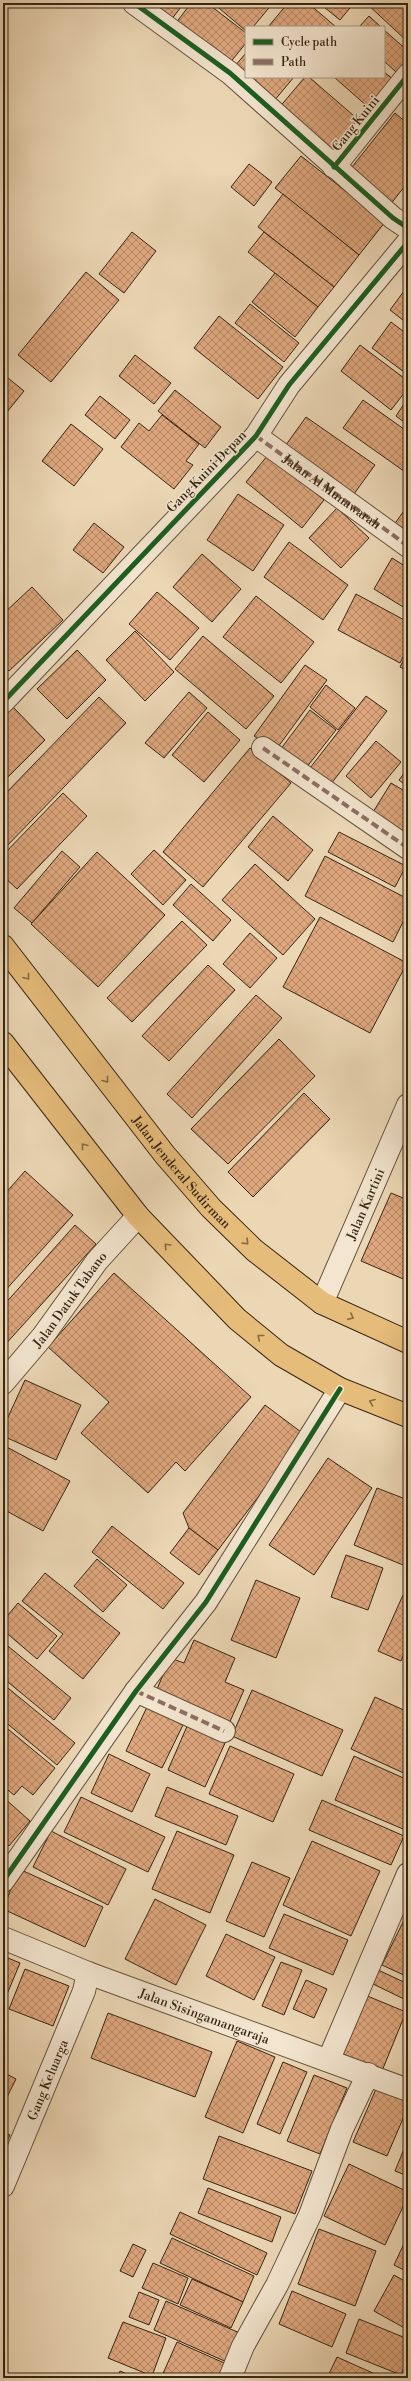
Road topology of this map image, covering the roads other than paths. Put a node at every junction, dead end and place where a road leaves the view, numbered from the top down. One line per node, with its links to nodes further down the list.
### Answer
1 (134, 3): 3 (street)
2 (408, 75): 3 (street, Gang Kuini)
3 (334, 167): 4 (street)
4 (408, 228)
5 (408, 242): 6 (street, Gang Kuini Depan)
6 (256, 436): 7 (street, Jalan Al Munawarah); 8 (street, Gang Kuini Depan)
7 (408, 546)
8 (3, 702)
9 (263, 748): 10 (street)
10 (408, 848)
11 (3, 946): 15 (main road, Jalan Jenderal Sudirman, one-way to 15)
12 (3, 1043): 14 (main road, one-way to 12)
13 (408, 1105): 15 (street, Jalan Kartini)
14 (138, 1216): 17 (street, Jalan Datuk Tabano); 18 (main road, one-way to 14)
15 (322, 1304): 16 (main road, Jalan Jenderal Sudirman, one-way to 16)
16 (408, 1342)
17 (3, 1383)
18 (340, 1389): 19 (main road, one-way to 18); 20 (street)
19 (408, 1416)
20 (136, 1691): 21 (street); 23 (street)
21 (224, 1731)
22 (408, 1874): 26 (street)
23 (3, 1881)
24 (3, 1938): 25 (street, Jalan Sisingamangaraja)
25 (88, 1973): 26 (street, Jalan Sisingamangaraja); 29 (street, Gang Keluarga)
26 (329, 2059): 27 (street, Jalan Sisingamangaraja)
27 (368, 2074): 28 (street, Jalan Sisingamangaraja); 30 (street)
28 (408, 2090)
29 (3, 2186)
30 (230, 2378)

